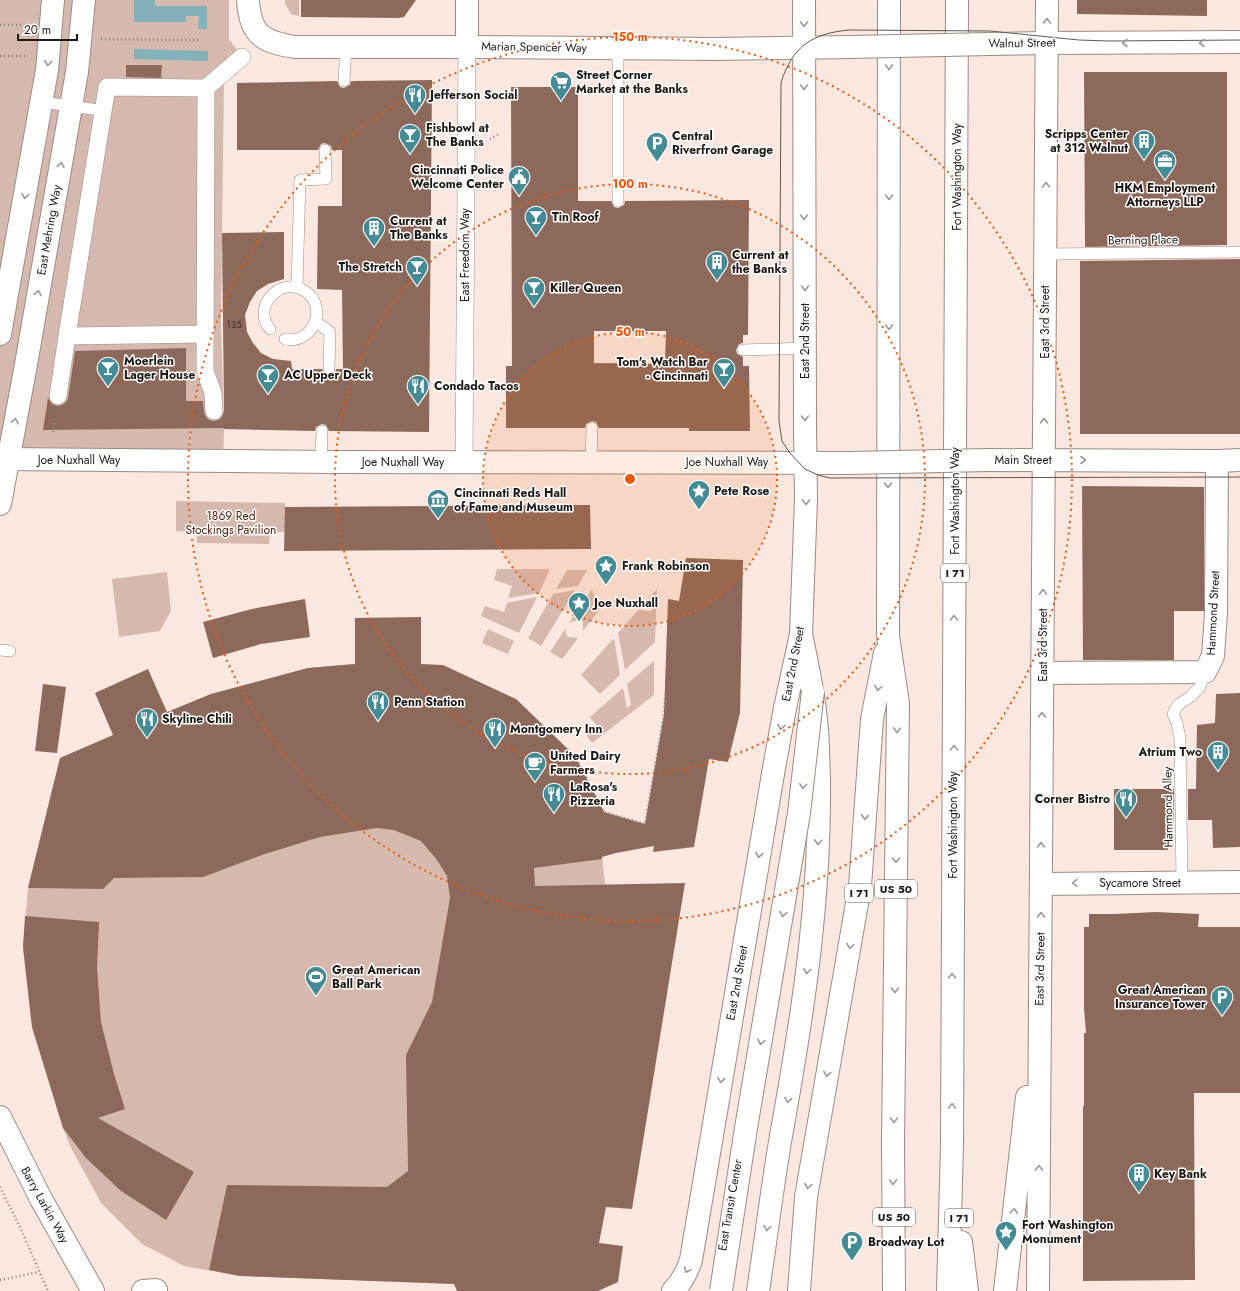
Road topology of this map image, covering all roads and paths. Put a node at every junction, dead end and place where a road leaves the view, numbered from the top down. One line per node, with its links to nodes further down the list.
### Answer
1 (53, 0): 24 (main road, one-way to 24)
2 (84, 0): 25 (main road, East Mehring Way)
3 (248, 0): 16 (main road, Marian Spencer Way)
4 (467, 0): 15 (main road, East Freedom Way)
5 (804, 0): 18 (main road, East 2nd Street, one-way to 18)
6 (889, 0): 57 (main road, I 71, one-way to 57)
7 (957, 0): 69 (main road, Fort Washington Way / I 71, one-way to 7)
8 (1047, 0): 14 (main road, East 3rd Street, one-way to 8)
9 (0, 25): 10 (path)
10 (30, 25)
11 (97, 39): 12 (path)
12 (198, 40)
13 (1240, 42): 14 (main road, Walnut Street, one-way to 14)
14 (1047, 43): 18 (main road, Walnut Street, bridge); 32 (main road, East 3rd Street, one-way to 14)
15 (467, 46): 16 (main road, Marian Spencer Way); 17 (main road, Marian Spencer Way); 52 (street, East Freedom Way)
16 (346, 47): 22 (lane)
17 (618, 48): 18 (main road, Marian Spencer Way); 30 (lane)
18 (804, 48): 40 (main road, East 2nd Street, one-way to 40)
19 (0, 56): 20 (path)
20 (27, 56)
21 (242, 57): 23 (street)
22 (344, 81)
23 (206, 88): 37 (street); 38 (street)
24 (41, 102): 25 (lane); 36 (main road, one-way to 36)
25 (71, 106): 26 (lane); 47 (main road, East Mehring Way, one-way to 25)
26 (99, 110)
27 (499, 134): 28 (path)
28 (490, 139)
29 (325, 150): 33 (lane)
30 (618, 201)
31 (1240, 252): 32 (lane, Berning Place)
32 (1046, 254): 48 (main road, East 3rd Street, one-way to 32)
33 (297, 287): 34 (lane); 35 (lane)
34 (316, 322): 39 (lane); 42 (lane)
35 (270, 329)
36 (0, 334)
37 (206, 334): 38 (street); 44 (street)
38 (67, 336): 43 (street)
39 (285, 339)
40 (805, 348): 41 (lane); 54 (main road, East 2nd Street, one-way to 54)
41 (743, 350)
42 (329, 369)
43 (58, 396)
44 (214, 411)
45 (592, 428): 53 (lane)
46 (322, 431): 51 (lane)
47 (4, 459): 51 (main road, Joe Nuxhall Way); 55 (main road)
48 (1044, 460): 50 (main road, Main Street, one-way to 50); 54 (main road, Main Street, bridge); 59 (main road, East 3rd Street, one-way to 48)
49 (1240, 460): 50 (main road, Main Street)
50 (1217, 461): 58 (main road, Hammond Street)
51 (321, 462): 52 (main road, Joe Nuxhall Way)
52 (464, 462): 53 (main road, Joe Nuxhall Way)
53 (592, 462): 54 (main road, Joe Nuxhall Way)
54 (806, 463): 56 (main road, East 2nd Street, one-way to 56)
55 (0, 504)
56 (801, 634): 60 (main road); 77 (main road, East 2nd Street, one-way to 77)
57 (888, 636): 80 (main road, I 71, one-way to 80); 81 (main road, US 50, one-way to 81)
58 (1205, 672): 59 (main road, Hammond Street); 64 (lane, Hammond Alley)
59 (1042, 673): 65 (main road, East 3rd Street, one-way to 59)
60 (813, 691): 78 (main road, one-way to 78, bridge); 79 (main road, one-way to 79, bridge)
61 (665, 695): 62 (path)
62 (575, 756)
63 (1240, 882): 64 (main road, Sycamore Street)
64 (1182, 883): 65 (main road, Sycamore Street, one-way to 65)
65 (1041, 884): 66 (main road, East 3rd Street, one-way to 65)
66 (1040, 982): 84 (main road, one-way to 66); 85 (main road, East 3rd Street, one-way to 66)
67 (0, 1117): 75 (main road, Barry Larkin Way)
68 (757, 1122): 78 (lane, East Transit Center)
69 (952, 1145): 82 (main road); 83 (main road, I 71)
70 (0, 1187): 71 (path)
71 (39, 1272): 72 (path); 74 (path)
72 (0, 1280)
73 (156, 1290): 76 (main road)
74 (48, 1291)
75 (93, 1291)
76 (143, 1291)
77 (673, 1291)
78 (722, 1291)
79 (758, 1291)
80 (800, 1291)
81 (894, 1291)
82 (948, 1291)
83 (967, 1291)
84 (1005, 1291)
85 (1038, 1291)

